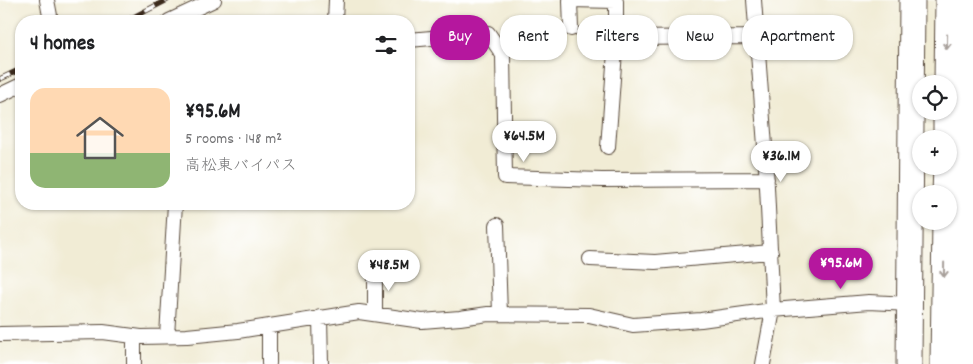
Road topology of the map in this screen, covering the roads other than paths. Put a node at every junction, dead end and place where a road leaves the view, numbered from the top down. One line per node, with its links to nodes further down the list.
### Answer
1 (47, 0): 9 (street)
2 (214, 0): 10 (street)
3 (336, 0): 11 (street)
4 (570, 0): 12 (street); 14 (street)
5 (754, 0): 13 (street)
6 (912, 0): 34 (highway)
7 (929, 0): 20 (highway)
8 (964, 5): 21 (highway, one-way to 21); 33 (highway)
9 (50, 15)
10 (182, 15)
11 (335, 15)
12 (616, 15)
13 (755, 15)
14 (571, 29)
15 (742, 37): 16 (street)
16 (658, 38)
17 (415, 39): 25 (street)
18 (614, 60): 24 (street)
19 (758, 60): 25 (street)
20 (928, 75)
21 (949, 75)
22 (15, 88): 23 (street)
23 (0, 95)
24 (608, 147)
25 (766, 179): 30 (street)
26 (175, 210): 42 (street)
27 (497, 225): 37 (street)
28 (926, 230): 48 (highway)
29 (945, 230): 49 (highway, one-way to 49)
30 (771, 252): 31 (street); 35 (street)
31 (590, 259)
32 (375, 270): 36 (street)
33 (969, 294): 50 (highway)
34 (910, 304): 35 (street); 47 (highway)
35 (773, 310): 37 (street); 46 (street)
36 (376, 314): 37 (street); 38 (street)
37 (500, 314)
38 (320, 317): 39 (street); 45 (street)
39 (269, 326): 42 (street); 44 (street)
40 (0, 334): 41 (street)
41 (134, 336): 42 (street); 43 (street)
42 (167, 336)
43 (134, 364)
44 (269, 364)
45 (321, 364)
46 (763, 364)
47 (909, 364)
48 (925, 364)
49 (943, 364)
50 (964, 364)

